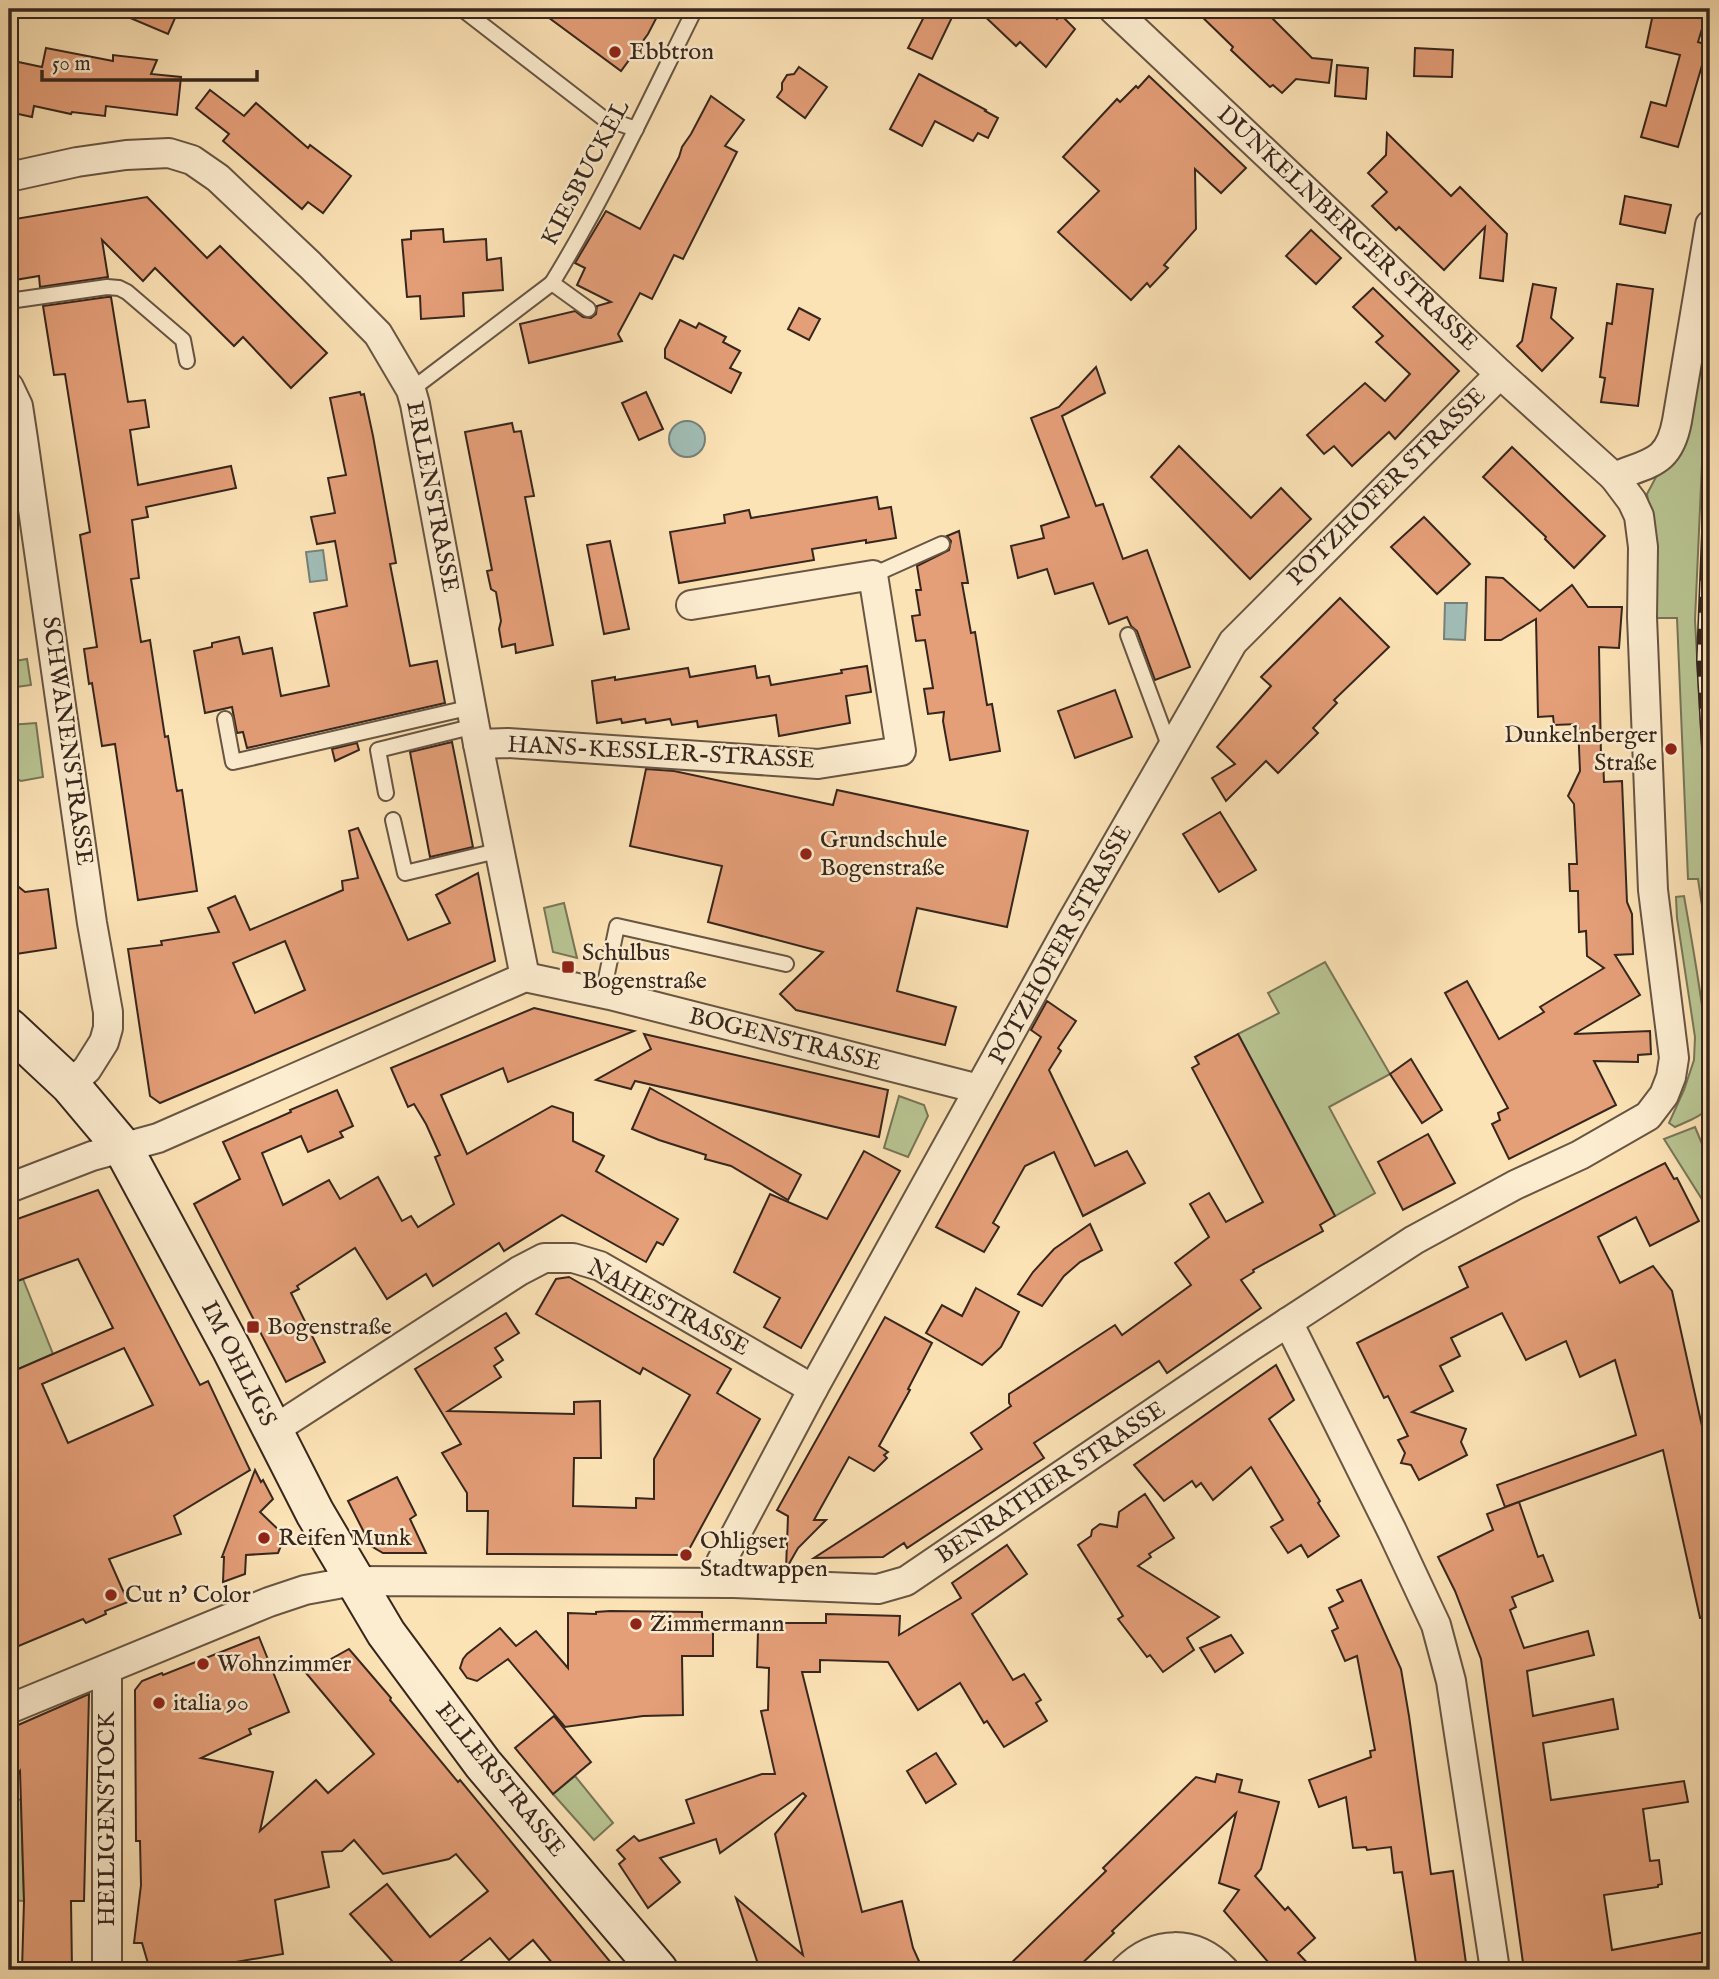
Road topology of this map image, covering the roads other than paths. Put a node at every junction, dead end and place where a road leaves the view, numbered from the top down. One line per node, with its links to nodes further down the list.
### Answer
1 (461, 9): 4 (lane)
2 (695, 9): 4 (lane, KIESBUCKEL)
3 (1113, 9): 11 (street, DUNKELNBERGER STRASSE)
4 (636, 129): 7 (lane, KIESBUCKEL)
5 (9, 177): 13 (street, ERLENSTRASSE)
6 (1710, 225): 14 (street)
7 (552, 283): 9 (lane, KIESBUCKEL); 13 (lane, KIESBUCKEL)
8 (9, 301): 10 (lane)
9 (589, 309)
10 (187, 361)
11 (1500, 374): 14 (street, DUNKELNBERGER STRASSE); 21 (street, POTZHOFER STRASSE)
12 (9, 387): 29 (street, SCHWANENSTRASSE)
13 (411, 390): 20 (street, ERLENSTRASSE)
14 (1614, 477): 31 (street, DUNKELNBERGER STRASSE)
15 (942, 544): 16 (lane)
16 (873, 575): 17 (street); 20 (street, HANS-KESSLER-STRASSE)
17 (691, 605)
18 (1128, 635): 21 (lane)
19 (225, 719): 20 (lane)
20 (475, 726): 22 (lane); 24 (street, ERLENSTRASSE)
21 (1171, 750): 30 (street, POTZHOFER STRASSE)
22 (386, 793)
23 (393, 820): 24 (lane)
24 (501, 850): 26 (street, ERLENSTRASSE)
25 (786, 964): 27 (lane)
26 (525, 977): 27 (street, BOGENSTRASSE); 32 (street)
27 (603, 993): 30 (street, BOGENSTRASSE)
28 (9, 1028): 29 (main road, IM OHLIGS)
29 (70, 1085): 32 (main road, IM OHLIGS)
30 (979, 1089): 35 (street, POTZHOFER STRASSE)
31 (1664, 1095): 34 (street, BENRATHER STRASSE)
32 (122, 1147): 33 (street); 36 (main road, IM OHLIGS)
33 (9, 1188)
34 (1288, 1322): 38 (street, BENRATHER STRASSE); 45 (street)
35 (813, 1389): 36 (street, NAHESTRASSE); 38 (street, POTZHOFER STRASSE)
36 (272, 1431): 37 (main road, IM OHLIGS)
37 (354, 1581): 38 (street, BENRATHER STRASSE); 39 (street, BENRATHER STRASSE); 42 (main road, ELLERSTRASSE)
38 (724, 1583)
39 (107, 1669): 40 (street, BENRATHER STRASSE); 41 (street, HEILIGENSTOCK)
40 (9, 1709)
41 (107, 1970)
42 (659, 1970)
43 (1125, 1970): 44 (street)
44 (1224, 1970)
45 (1495, 1970)

